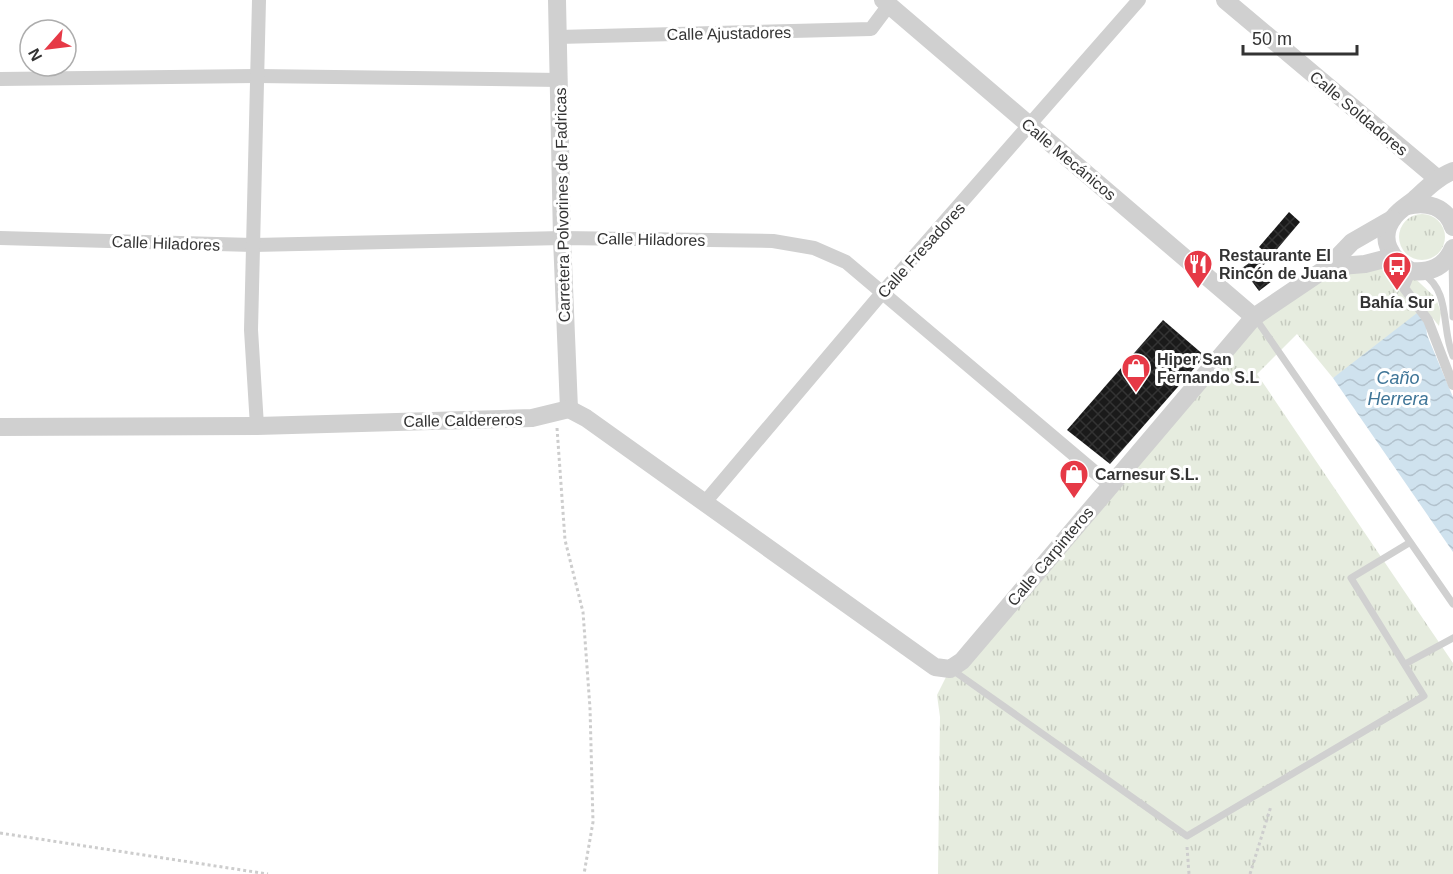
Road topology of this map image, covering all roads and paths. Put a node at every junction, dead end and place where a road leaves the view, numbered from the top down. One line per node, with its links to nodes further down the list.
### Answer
1 (259, 0): 7 (street)
2 (557, 0): 6 (street, Carretera Polvorines de Fadricas)
3 (1139, 0): 10 (street, Calle Fresadores)
4 (1225, 0): 11 (street, Calle Soldadores)
5 (886, 3): 6 (street, Calle Ajustadores); 10 (street, Calle Mecánicos)
6 (558, 37): 9 (street, Carretera Polvorines de Fadricas)
7 (257, 76): 8 (street); 9 (street); 17 (street)
8 (0, 79)
9 (559, 80): 16 (street, Carretera Polvorines de Fadricas)
10 (1031, 126): 22 (street, Calle Fresadores); 23 (street, Calle Mecánicos)
11 (1445, 175): 12 (street)
12 (1407, 206): 13 (street); 14 (street)
13 (1451, 218)
14 (1392, 219): 19 (street); 20 (street)
15 (0, 238): 17 (street, Calle Hiladores)
16 (561, 238): 17 (street, Calle Hiladores); 22 (street, Calle Hiladores); 27 (street, Carretera Polvorines de Fadricas)
17 (253, 245): 28 (street)
18 (1453, 250): 21 (street); 24 (lane)
19 (1392, 257): 20 (street); 21 (street)
20 (1328, 267): 23 (street, Calle Carpinteros)
21 (1416, 272): 25 (lane); 26 (street)
22 (882, 293): 30 (street, Calle Hiladores); 31 (street, Calle Fresadores)
23 (1254, 317): 30 (street, Calle Carpinteros); 32 (lane)
24 (1453, 317)
25 (1453, 356)
26 (1453, 385)
27 (568, 409): 28 (street, Calle Caldereros); 31 (street); 41 (path)
28 (257, 426): 29 (street, Calle Caldereros)
29 (0, 427)
30 (1110, 485): 36 (street, Calle Carpinteros)
31 (706, 501): 36 (street)
32 (1409, 543): 33 (lane); 35 (lane)
33 (1453, 604)
34 (1453, 638): 35 (lane)
35 (1405, 664): 39 (lane)
36 (950, 669): 39 (lane)
37 (1271, 806): 43 (path)
38 (0, 833): 40 (path)
39 (1186, 836): 42 (path)
40 (268, 874)
41 (584, 874)
42 (1189, 874)
43 (1250, 874)

